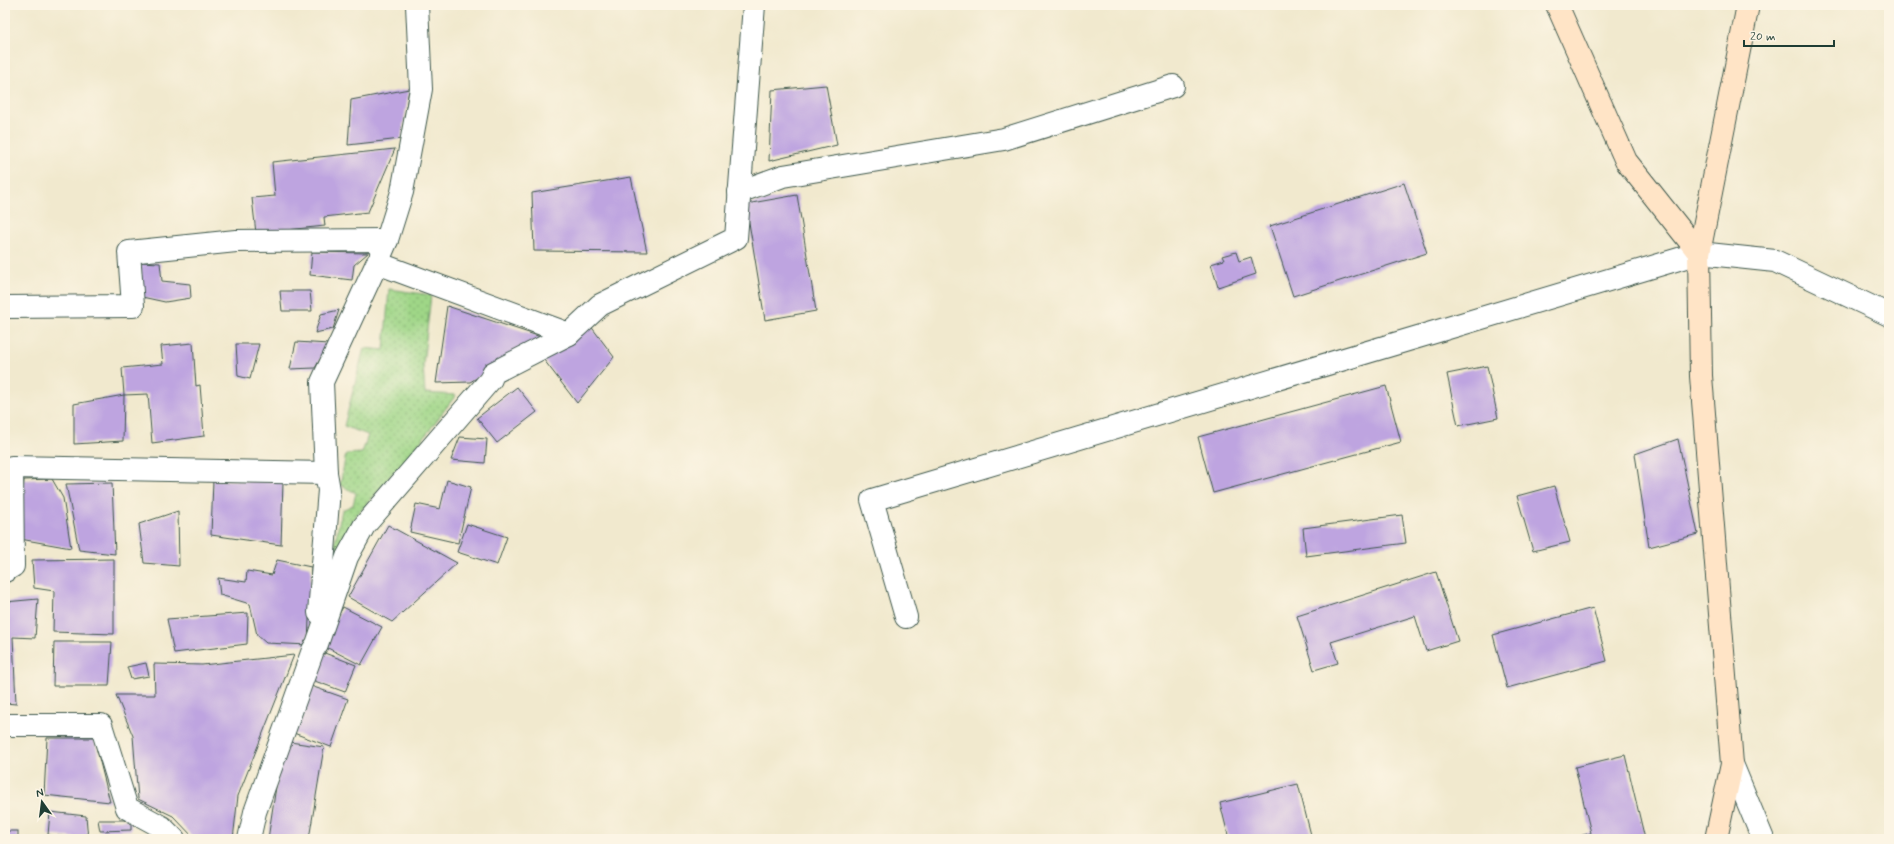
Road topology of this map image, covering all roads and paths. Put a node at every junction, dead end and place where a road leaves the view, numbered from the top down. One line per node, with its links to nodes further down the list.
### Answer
1 (417, 5): 7 (street)
2 (754, 5): 6 (street)
3 (1557, 5): 8 (main road)
4 (1748, 5): 8 (main road)
5 (1172, 86): 6 (street)
6 (739, 192): 12 (street)
7 (387, 240): 9 (street); 10 (street)
8 (1699, 253): 11 (street); 15 (street); 18 (main road)
9 (376, 263): 12 (street); 13 (street)
10 (5, 307)
11 (1889, 315)
12 (569, 334): 16 (street)
13 (326, 474): 14 (street); 16 (street)
14 (5, 571)
15 (906, 617)
16 (313, 650): 20 (street)
17 (5, 725): 19 (street)
18 (1732, 764): 21 (main road); 22 (street)
19 (174, 839)
20 (249, 839)
21 (1716, 839)
22 (1763, 839)

